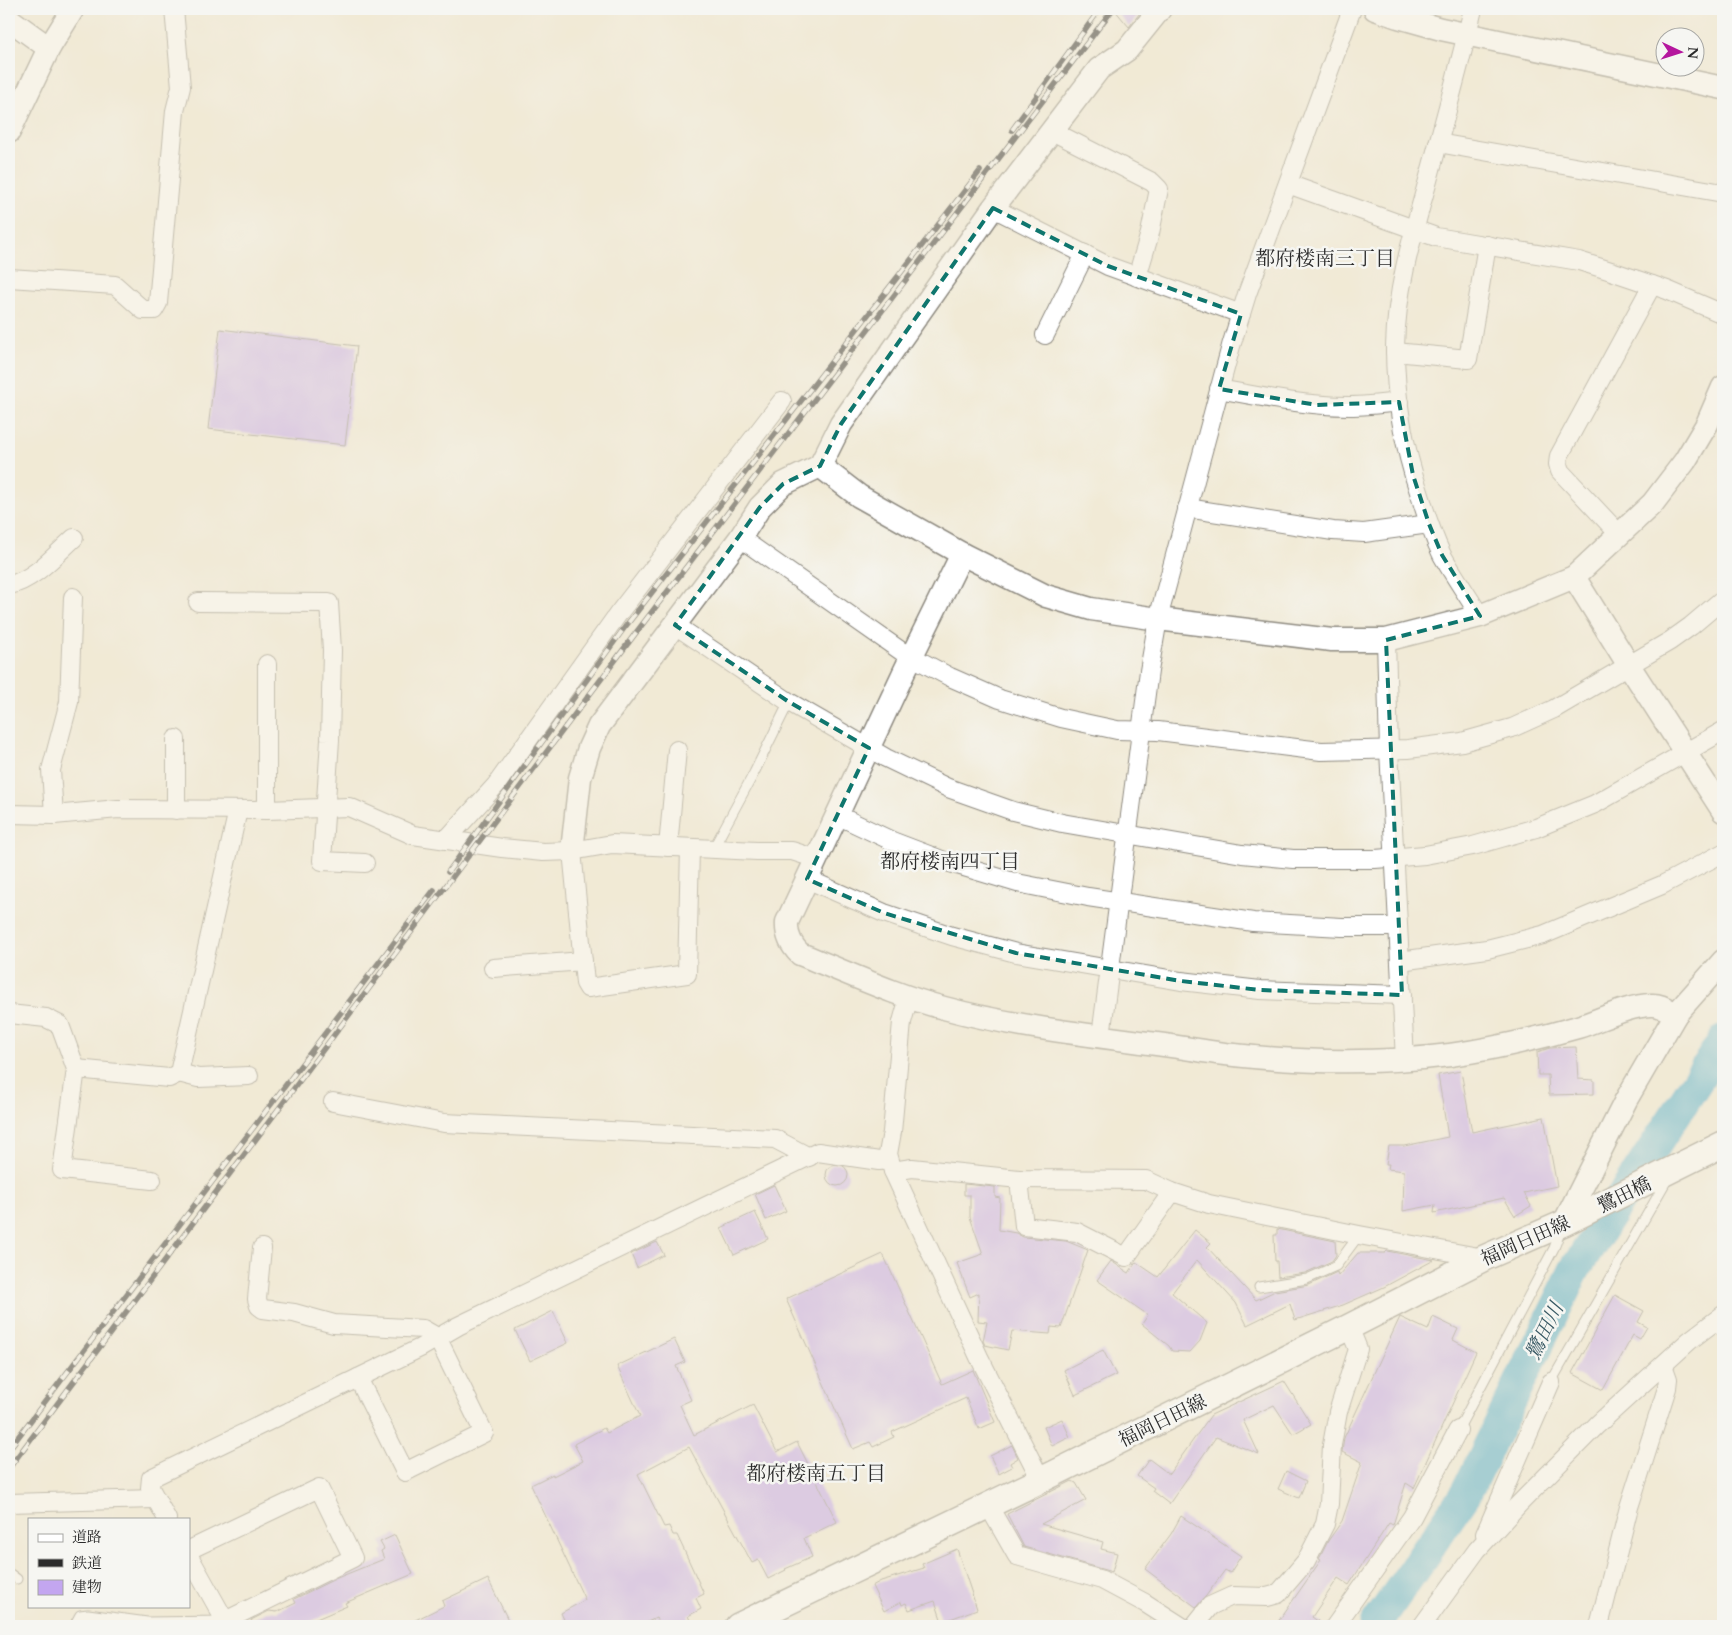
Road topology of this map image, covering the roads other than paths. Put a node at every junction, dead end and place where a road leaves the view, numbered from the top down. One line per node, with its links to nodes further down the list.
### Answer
1 (73, 9): 9 (street)
2 (174, 9): 21 (street)
3 (1160, 9): 12 (street)
4 (1352, 9): 14 (street)
5 (1375, 9): 8 (street)
6 (1473, 9): 8 (street)
7 (9, 19): 9 (street)
8 (1467, 34): 10 (street); 13 (street)
9 (49, 48): 11 (street)
10 (1723, 88)
11 (9, 132)
12 (1052, 132): 16 (street); 20 (street)
13 (1438, 143): 15 (street); 17 (street)
14 (1288, 184): 17 (street); 23 (street)
15 (1723, 193)
16 (993, 208): 19 (street); 31 (street)
17 (1414, 229): 18 (street); 26 (street)
18 (1486, 245): 22 (street); 26 (street)
19 (1084, 254): 20 (street); 25 (street)
20 (1137, 277): 23 (street)
21 (9, 278)
22 (1652, 285): 24 (street); 34 (street)
23 (1241, 314): 28 (street)
24 (1723, 314)
25 (1045, 335)
26 (1395, 352): 30 (street)
27 (1723, 387): 34 (street)
28 (1219, 390): 30 (street); 32 (street)
29 (782, 401): 67 (street)
30 (1399, 402): 33 (street)
31 (820, 466): 36 (street); 37 (street)
32 (1187, 508): 33 (street); 44 (street)
33 (1429, 524): 43 (street)
34 (1620, 535): 38 (street)
35 (74, 538): 39 (street)
36 (740, 538): 45 (street); 47 (street)
37 (962, 554): 44 (street); 47 (street)
38 (1574, 577): 43 (street); 49 (street)
39 (9, 585)
40 (73, 597): 64 (street)
41 (1723, 599): 49 (street)
42 (198, 602): 58 (street)
43 (1480, 616): 46 (street)
44 (1158, 619): 46 (street); 52 (street)
45 (675, 625): 50 (street); 71 (street)
46 (1386, 640): 56 (street)
47 (911, 657): 52 (street); 54 (street)
48 (267, 664): 61 (street)
49 (1628, 664): 56 (street); 57 (street)
50 (789, 702): 54 (street); 70 (lane)
51 (1723, 730): 57 (street)
52 (1141, 731): 56 (street); 66 (street)
53 (176, 739): 59 (street)
54 (869, 748): 65 (street); 66 (street)
55 (677, 750): 68 (street)
56 (1389, 750): 73 (street)
57 (1685, 752): 62 (street); 73 (street)
58 (324, 807): 61 (street); 67 (street); 74 (street)
59 (176, 810): 60 (street); 64 (street)
60 (238, 810): 61 (street); 92 (street)
61 (267, 810)
62 (1723, 810)
63 (9, 814): 64 (street)
64 (54, 815)
65 (837, 816): 75 (street); 76 (street)
66 (1127, 835): 73 (street); 76 (street)
67 (446, 840): 71 (street)
68 (668, 847): 69 (street); 71 (street)
69 (690, 848): 70 (street); 78 (street)
70 (714, 849): 75 (street)
71 (572, 851): 78 (street)
72 (1723, 853): 79 (street)
73 (1395, 857): 77 (street)
74 (365, 863)
75 (812, 869): 82 (street); 84 (street)
76 (1118, 902): 77 (street); 82 (street)
77 (1398, 927): 79 (street)
78 (583, 961): 81 (street)
79 (1400, 961): 83 (street)
80 (1723, 961): 87 (street)
81 (493, 968)
82 (1110, 969): 83 (street); 89 (street)
83 (1402, 995): 90 (street)
84 (909, 996): 89 (street); 97 (street)
85 (9, 1004): 86 (street)
86 (9, 1014): 88 (street); 91 (street)
87 (1676, 1014): 90 (street); 103 (street)
88 (9, 1020)
89 (1101, 1036): 90 (street)
90 (1405, 1060)
91 (76, 1069): 92 (street); 100 (street)
92 (180, 1073): 93 (street)
93 (249, 1076)
94 (332, 1102): 96 (street)
95 (1723, 1144): 98 (main road)
96 (809, 1157): 97 (street); 110 (street)
97 (891, 1165): 99 (street); 115 (street)
98 (1668, 1172): 102 (main road, 鷺田橋); 113 (lane)
99 (1019, 1179): 101 (street); 101 (street)
100 (152, 1180)
101 (1172, 1192): 104 (street)
102 (1586, 1212): 103 (main road, 福岡日田線)
103 (1564, 1223): 106 (main road, 福岡日田線); 114 (lane)
104 (1359, 1235): 106 (street); 107 (lane)
105 (262, 1248): 110 (street)
106 (1484, 1258): 109 (main road, 福岡日田線)
107 (1259, 1287)
108 (1720, 1324): 111 (street)
109 (1349, 1327): 115 (main road, 福岡日田線); 129 (street)
110 (437, 1338): 112 (street); 112 (street)
111 (1663, 1365): 121 (street); 132 (street)
112 (358, 1378): 116 (street)
113 (1552, 1382): 121 (street)
114 (1458, 1430): 130 (street)
115 (1040, 1480): 118 (main road, 福岡日田線)
116 (155, 1499): 117 (street); 119 (street)
117 (9, 1504)
118 (988, 1505): 127 (main road, 福岡日田線); 128 (street)
119 (166, 1518)
120 (190, 1550): 125 (street)
121 (1478, 1550): 131 (street)
122 (190, 1558): 125 (street)
123 (9, 1573): 124 (lane)
124 (17, 1579)
125 (226, 1623): 126 (lane)
126 (74, 1626)
127 (738, 1626)
128 (1181, 1626)
129 (1194, 1626)
130 (1335, 1626)
131 (1422, 1626)
132 (1599, 1626)

